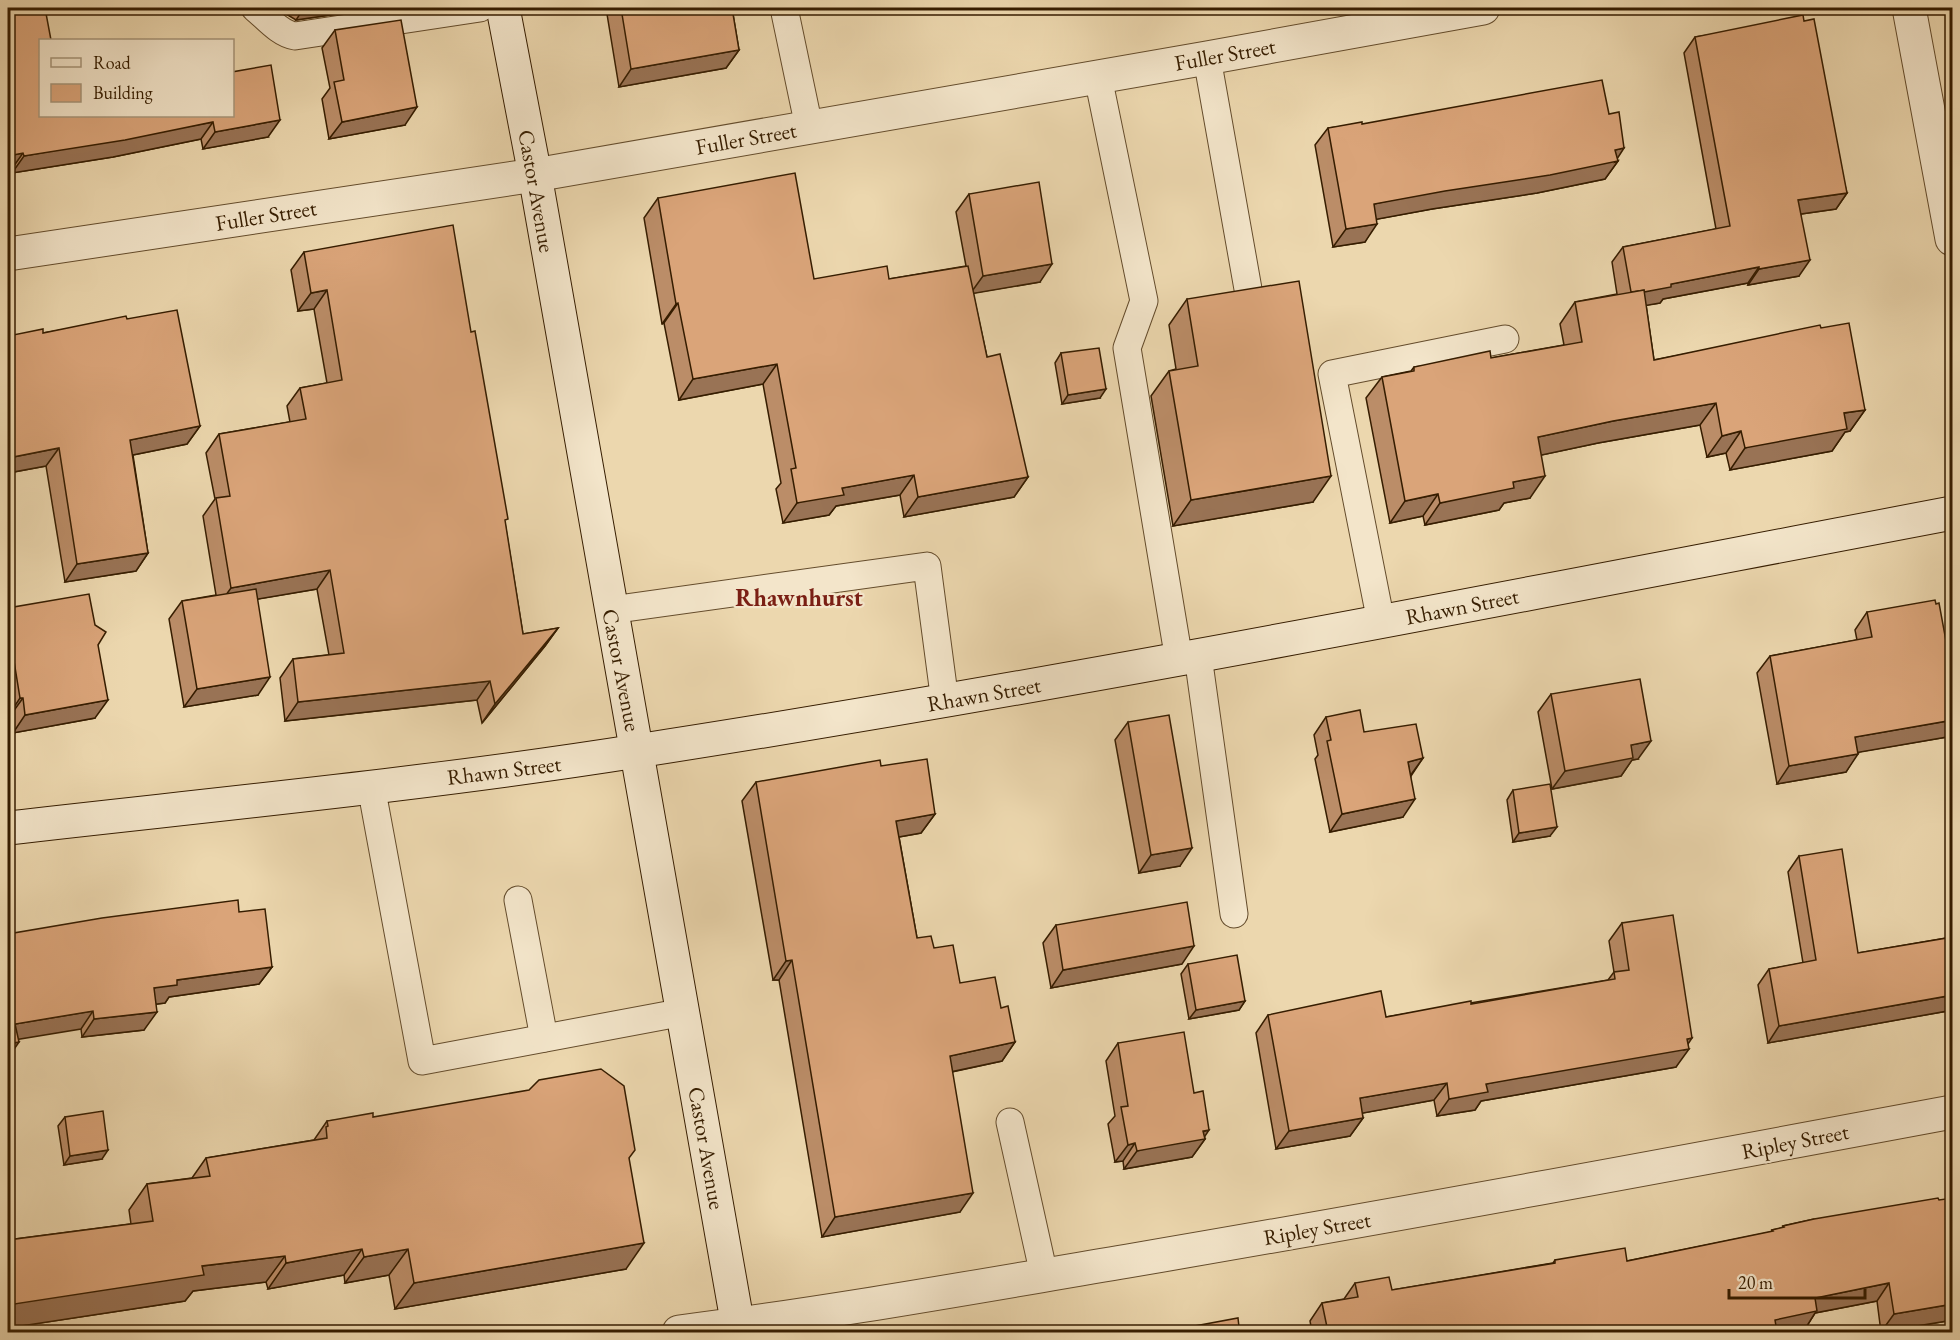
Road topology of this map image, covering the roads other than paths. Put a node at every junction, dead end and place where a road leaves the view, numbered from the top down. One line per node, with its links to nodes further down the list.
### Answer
1 (255, 8): 2 (lane)
2 (480, 8)
3 (502, 8): 10 (main road, Castor Avenue)
4 (784, 8): 9 (lane)
5 (1483, 8): 7 (main road, Fuller Street)
6 (1909, 8): 11 (main road)
7 (1207, 58): 8 (main road, Fuller Street); 13 (lane)
8 (1098, 77): 9 (main road, Fuller Street); 18 (lane)
9 (809, 127): 10 (main road, Fuller Street)
10 (535, 175): 12 (main road, Fuller Street); 16 (main road, Castor Avenue)
11 (1953, 239)
12 (8, 254)
13 (1248, 289)
14 (1505, 339): 17 (lane)
15 (1953, 513): 17 (main road, Rhawn Street)
16 (611, 610): 19 (lane); 20 (main road, Castor Avenue)
17 (1381, 622): 18 (main road, Rhawn Street)
18 (1188, 658): 19 (main road, Rhawn Street); 24 (lane)
19 (945, 702): 20 (main road, Rhawn Street)
20 (637, 751): 21 (main road, Rhawn Street); 25 (main road, Castor Avenue)
21 (371, 786): 22 (main road, Rhawn Street); 26 (lane)
22 (8, 828)
23 (518, 900): 26 (lane)
24 (1234, 914)
25 (684, 1012): 26 (lane); 30 (main road, Castor Avenue)
26 (544, 1038)
27 (1953, 1112): 29 (main road, Ripley Street)
28 (1010, 1122): 29 (lane)
29 (1044, 1275): 30 (main road, Ripley Street)
30 (738, 1329): 31 (main road, Ripley Street)
31 (679, 1332)

